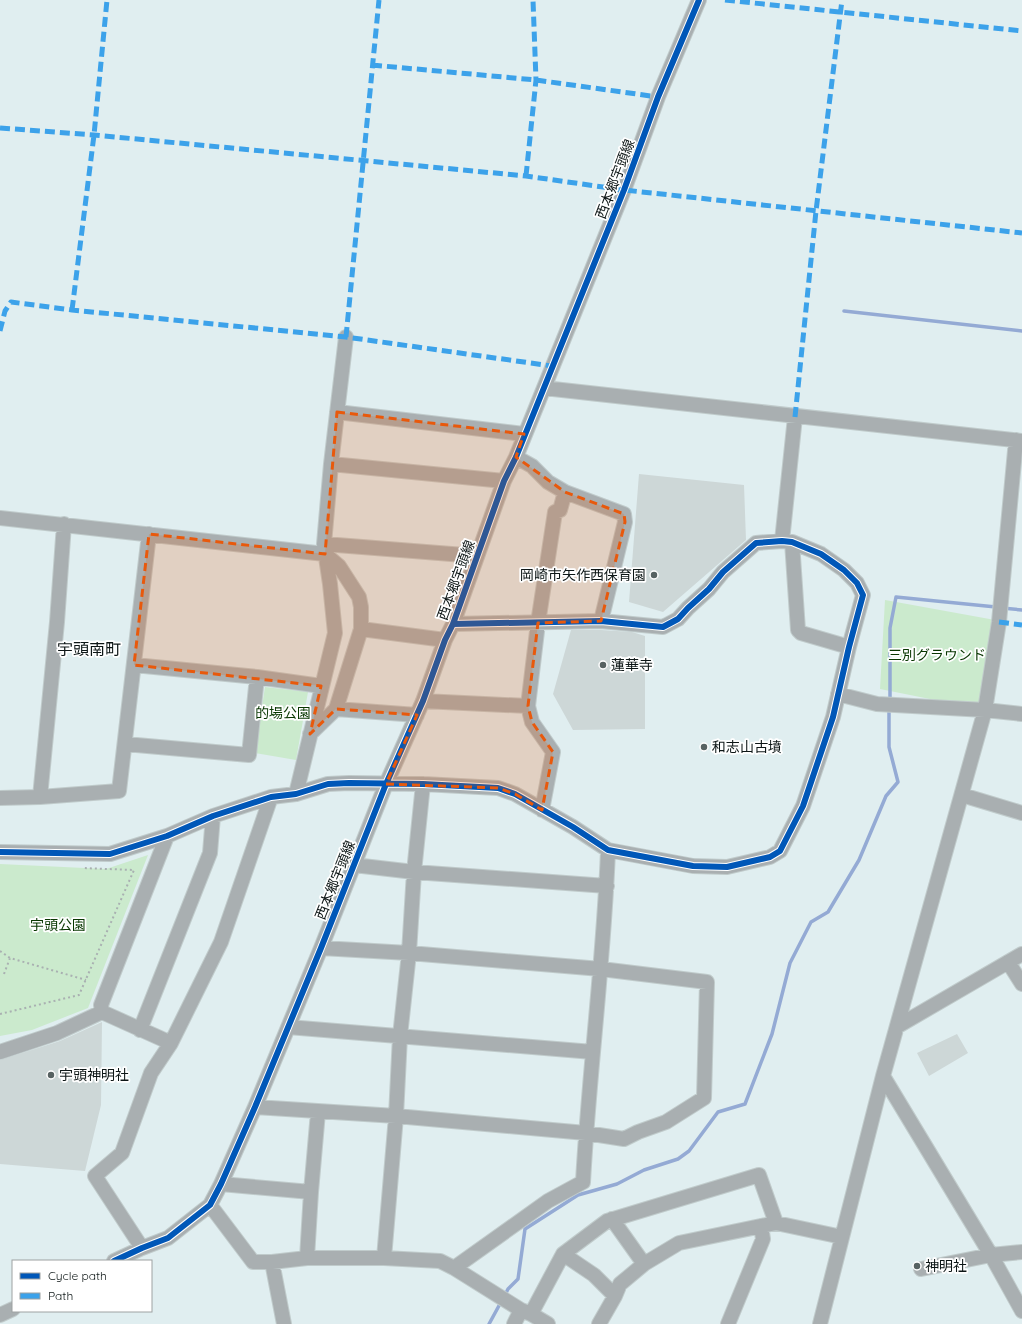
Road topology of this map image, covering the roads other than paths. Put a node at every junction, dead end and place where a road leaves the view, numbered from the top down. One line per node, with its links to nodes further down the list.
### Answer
1 (699, 0): 3 (street, 西本郷宇頭線)
2 (346, 337): 4 (street)
3 (544, 388): 5 (street); 6 (street)
4 (337, 412): 6 (street); 9 (street)
5 (795, 417): 7 (street); 15 (street)
6 (524, 434): 8 (street, 西本郷宇頭線)
7 (1019, 441): 31 (street)
8 (516, 457): 10 (street, 西本郷宇頭線); 11 (street)
9 (331, 464): 10 (street); 16 (street)
10 (504, 481): 17 (street, 西本郷宇頭線)
11 (565, 492): 18 (street); 19 (street)
12 (0, 518): 13 (street)
13 (64, 524): 14 (street); 40 (street)
14 (148, 534): 16 (street); 24 (street)
15 (787, 542): 18 (street); 23 (street); 23 (street)
16 (324, 549): 17 (street); 21 (street); 26 (street)
17 (477, 556): 20 (street, 西本郷宇頭線)
18 (601, 621): 19 (street)
19 (538, 623): 20 (street); 29 (street)
20 (453, 624): 22 (street, 西本郷宇頭線)
21 (360, 629): 22 (street); 30 (street)
22 (445, 640): 28 (street, 西本郷宇頭線)
23 (849, 647): 27 (street)
24 (134, 665): 25 (street); 35 (street)
25 (257, 677): 26 (street); 35 (street)
26 (321, 686): 34 (street)
27 (838, 694): 31 (street); 47 (street)
28 (423, 701): 29 (street); 33 (street, 西本郷宇頭線)
29 (528, 706): 43 (street)
30 (336, 709): 33 (street); 34 (street)
31 (985, 710): 32 (street); 39 (street)
32 (1022, 714)
33 (416, 715): 36 (street, 西本郷宇頭線)
34 (310, 734): 38 (street)
35 (125, 744): 40 (street)
36 (386, 784): 37 (street); 38 (street); 49 (street, 西本郷宇頭線)
37 (423, 784): 43 (street); 50 (street)
38 (296, 794): 41 (street)
39 (962, 795): 44 (street); 60 (street)
40 (40, 797): 42 (street)
41 (271, 797): 45 (street); 63 (street)
42 (0, 798)
43 (542, 810): 47 (street)
44 (1022, 813)
45 (213, 816): 46 (street); 61 (street)
46 (167, 836): 48 (street); 58 (street)
47 (608, 850): 51 (street)
48 (0, 852)
49 (354, 865): 50 (street); 52 (street, 西本郷宇頭線)
50 (414, 872): 51 (street); 53 (street)
51 (607, 886): 56 (street)
52 (321, 948): 53 (street); 59 (street, 西本郷宇頭線)
53 (409, 953): 56 (street); 62 (street)
54 (1022, 954): 55 (street)
55 (1008, 962): 57 (street); 60 (street)
56 (601, 969): 65 (street); 70 (street)
57 (1022, 984)
58 (102, 1012): 61 (street); 64 (street)
59 (288, 1026): 62 (street); 67 (street, 西本郷宇頭線)
60 (898, 1026): 66 (street)
61 (140, 1030): 63 (street)
62 (400, 1036): 65 (street); 69 (street)
63 (171, 1044): 78 (street)
64 (0, 1052)
65 (594, 1052): 70 (street)
66 (883, 1076): 77 (street); 81 (street)
67 (255, 1107): 68 (street); 71 (street, 西本郷宇頭線)
68 (318, 1112): 69 (street); 72 (street)
69 (396, 1116): 70 (street); 83 (street)
70 (586, 1133): 87 (street)
71 (221, 1184): 72 (street); 73 (street, 西本郷宇頭線)
72 (310, 1192): 82 (street)
73 (210, 1205): 78 (street, 西本郷宇頭線); 85 (street)
74 (612, 1219): 75 (street); 80 (street); 86 (street)
75 (776, 1223): 76 (street); 77 (street)
76 (761, 1226): 86 (street); 98 (street)
77 (842, 1237): 99 (street)
78 (142, 1248): 84 (street, 西本郷宇頭線)
79 (1022, 1252): 81 (street)
80 (563, 1254): 89 (street); 92 (street)
81 (991, 1255): 88 (street); 91 (street)
82 (307, 1258): 83 (street); 85 (street)
83 (384, 1258): 87 (street)
84 (116, 1260)
85 (272, 1262): 94 (street)
86 (644, 1264): 89 (street)
87 (454, 1268): 92 (street)
88 (921, 1269)
89 (614, 1296): 97 (street)
90 (12, 1309): 93 (street)
91 (1022, 1311)
92 (526, 1312): 95 (street); 96 (street)
93 (0, 1315)
94 (284, 1324)
95 (514, 1324)
96 (548, 1324)
97 (599, 1324)
98 (728, 1324)
99 (820, 1324)

